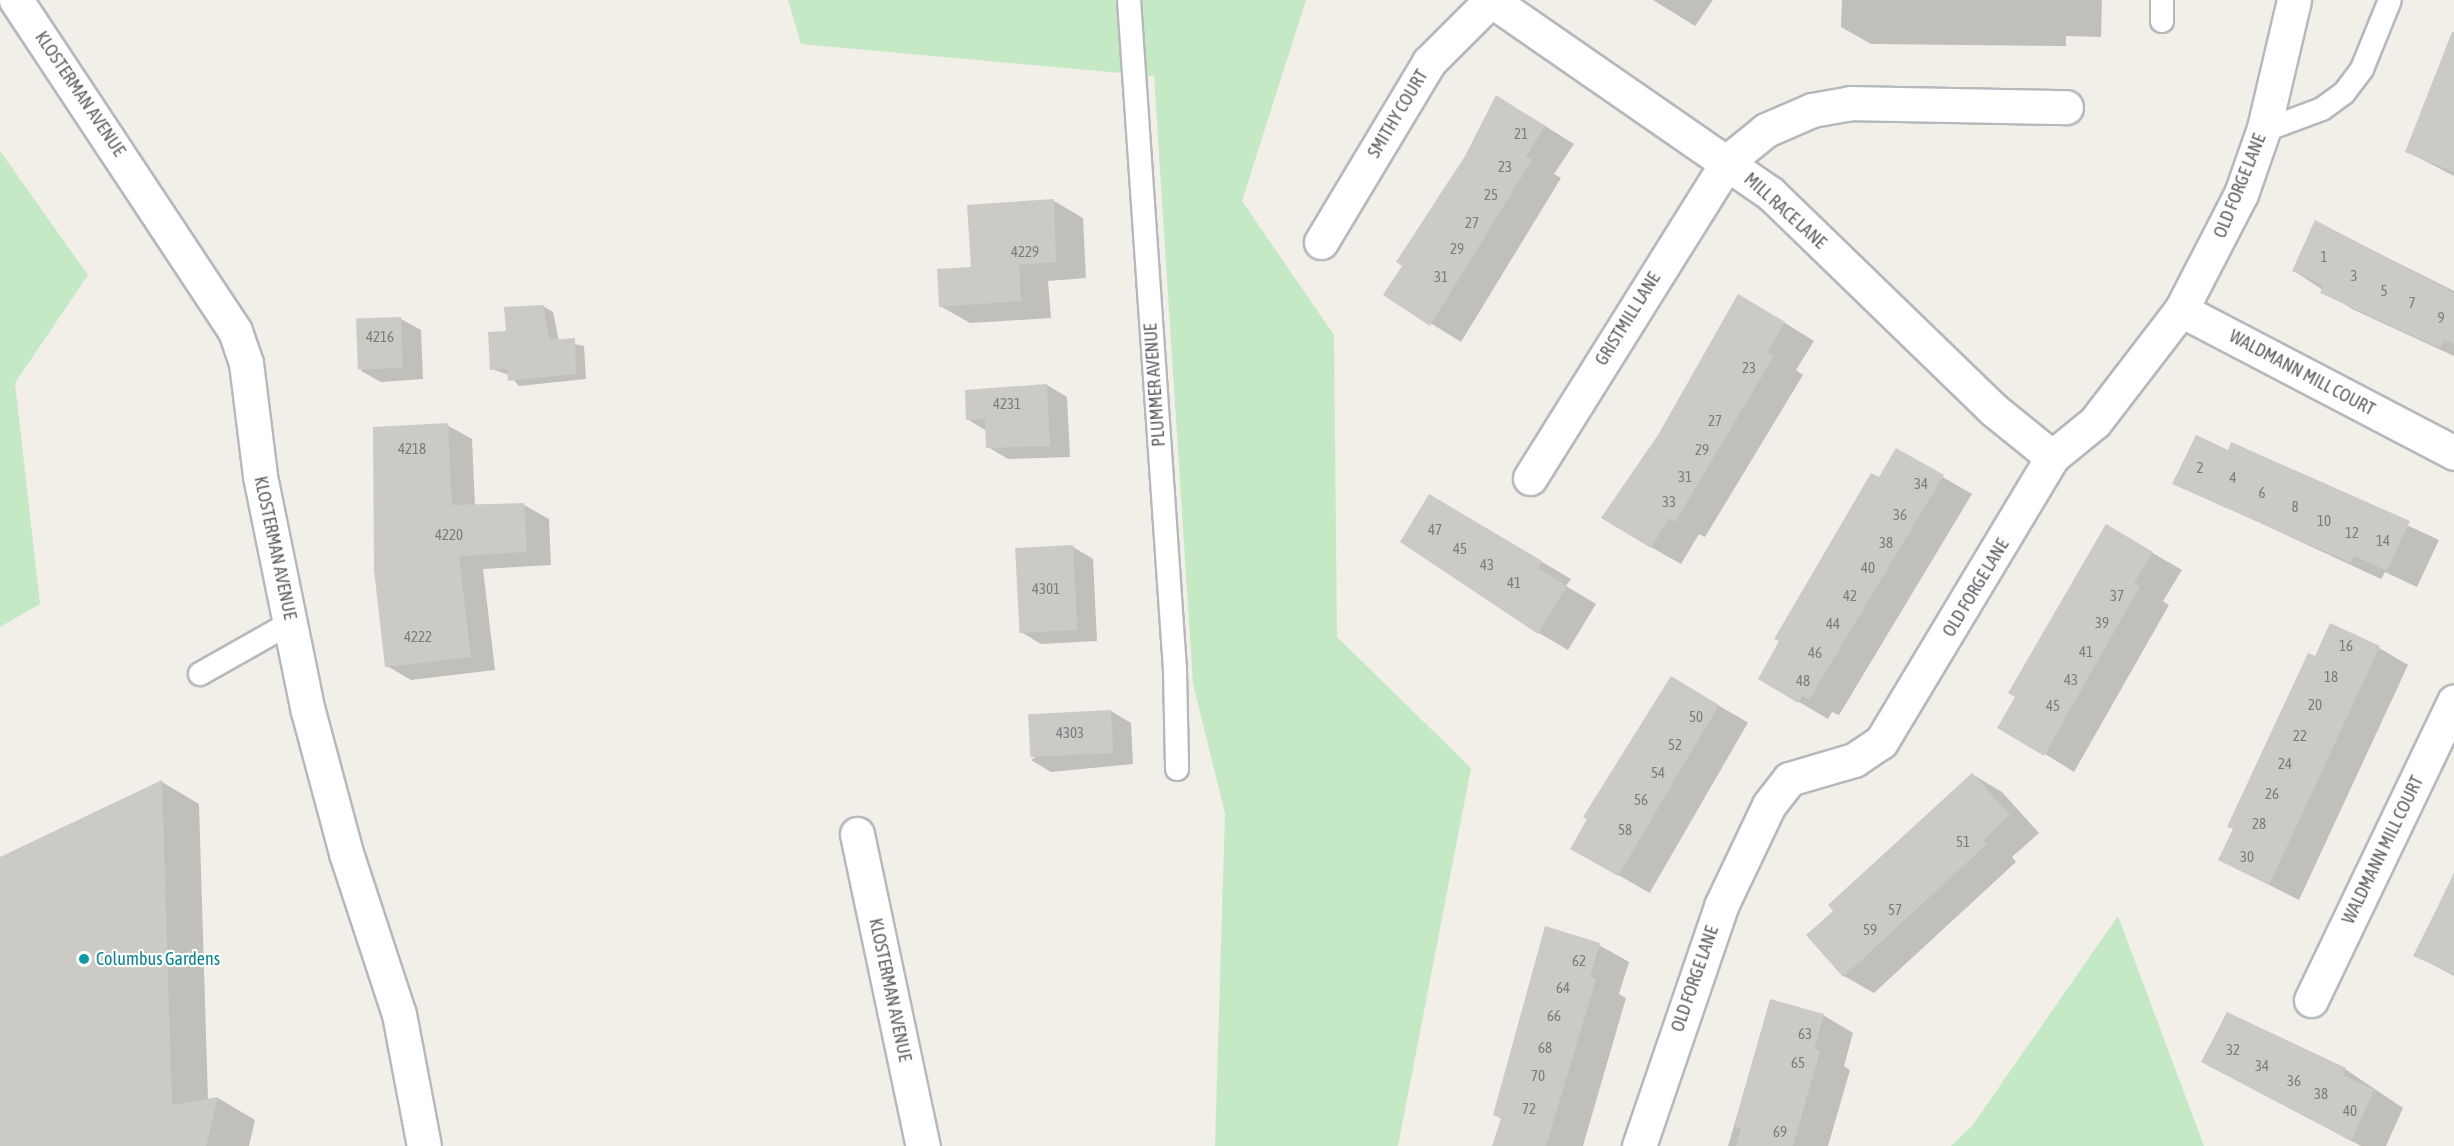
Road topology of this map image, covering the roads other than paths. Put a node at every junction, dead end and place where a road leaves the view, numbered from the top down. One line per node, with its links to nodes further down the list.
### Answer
1 (16, 0): 14 (street, KLOSTERMAN AVENUE)
2 (1128, 0): 17 (lane, PLUMMER AVENUE)
3 (1491, 0): 8 (street, MILL RACE LANE); 9 (street, SMITHY COURT)
4 (2294, 0): 7 (street, OLD FORGE LANE)
5 (2390, 0): 7 (lane)
6 (2066, 107): 8 (street, GRISTMILL LANE)
7 (2263, 131): 10 (street, OLD FORGE LANE)
8 (1728, 161): 12 (street, MILL RACE LANE); 13 (street, GRISTMILL LANE)
9 (1321, 242)
10 (2181, 310): 11 (street, WALDMANN MILL COURT); 12 (street, OLD FORGE LANE)
11 (2454, 453)
12 (2052, 457): 22 (street, OLD FORGE LANE)
13 (1530, 478)
14 (290, 623): 15 (lane); 20 (street, KLOSTERMAN AVENUE)
15 (200, 674)
16 (2454, 701): 19 (street, WALDMANN MILL COURT)
17 (1177, 769)
18 (857, 834): 21 (street, KLOSTERMAN AVENUE)
19 (2311, 1000)
20 (423, 1146)
21 (923, 1146)
22 (1639, 1146)

